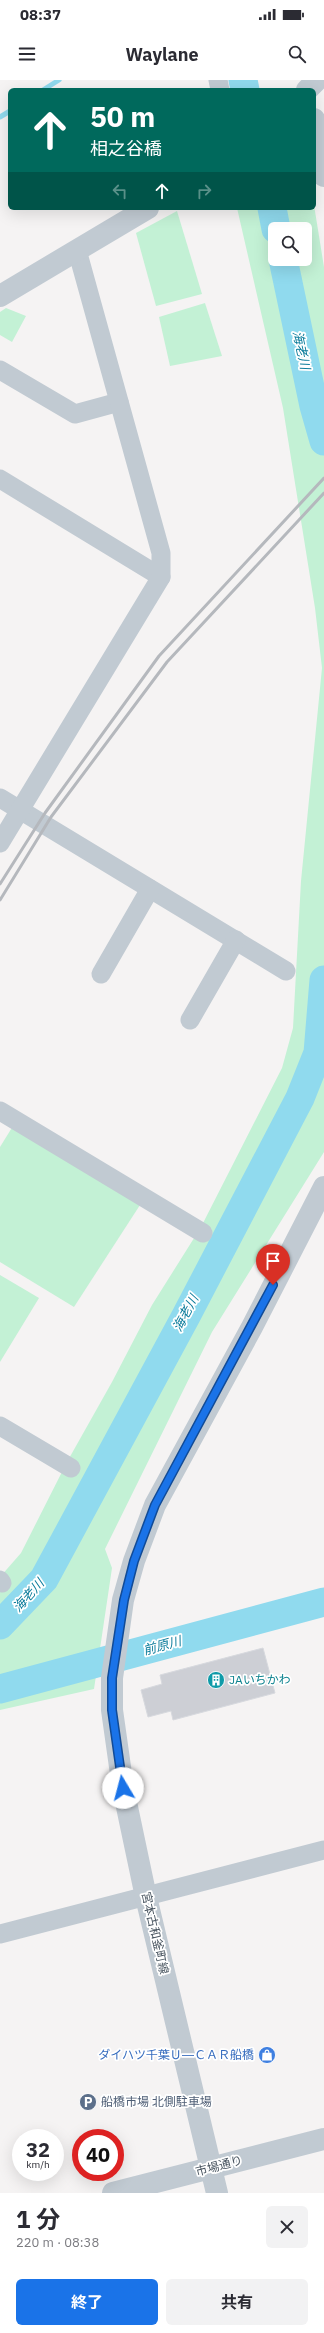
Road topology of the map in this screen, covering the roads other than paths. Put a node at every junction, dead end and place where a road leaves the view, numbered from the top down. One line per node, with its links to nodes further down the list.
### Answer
1 (317, 80): 2 (street)
2 (309, 88)
3 (316, 130): 4 (street)
4 (324, 176)
5 (145, 210): 6 (street)
6 (77, 250): 7 (street); 9 (street)
7 (0, 296)
8 (0, 370): 9 (street)
9 (119, 402): 11 (street)
10 (0, 479): 11 (street)
11 (161, 577): 13 (street)
12 (0, 798): 13 (street)
13 (20, 810): 14 (street); 15 (street)
14 (0, 843)
15 (150, 889): 16 (street); 18 (street)
16 (236, 940): 17 (street); 19 (street)
17 (286, 971)
18 (100, 974)
19 (190, 1020)
20 (0, 1111): 22 (street)
21 (324, 1187): 26 (street, 宮本古和釜町線)
22 (203, 1233)
23 (0, 1426): 24 (street)
24 (71, 1468)
25 (324, 1850): 26 (street)
26 (146, 1897): 27 (street); 29 (street, 宮本古和釜町線)
27 (0, 1934)
28 (324, 2138): 29 (street, 市場通り)
29 (211, 2168): 30 (street, 市場通り); 31 (street, 宮本古和釜町線)
30 (113, 2193)
31 (217, 2193)

